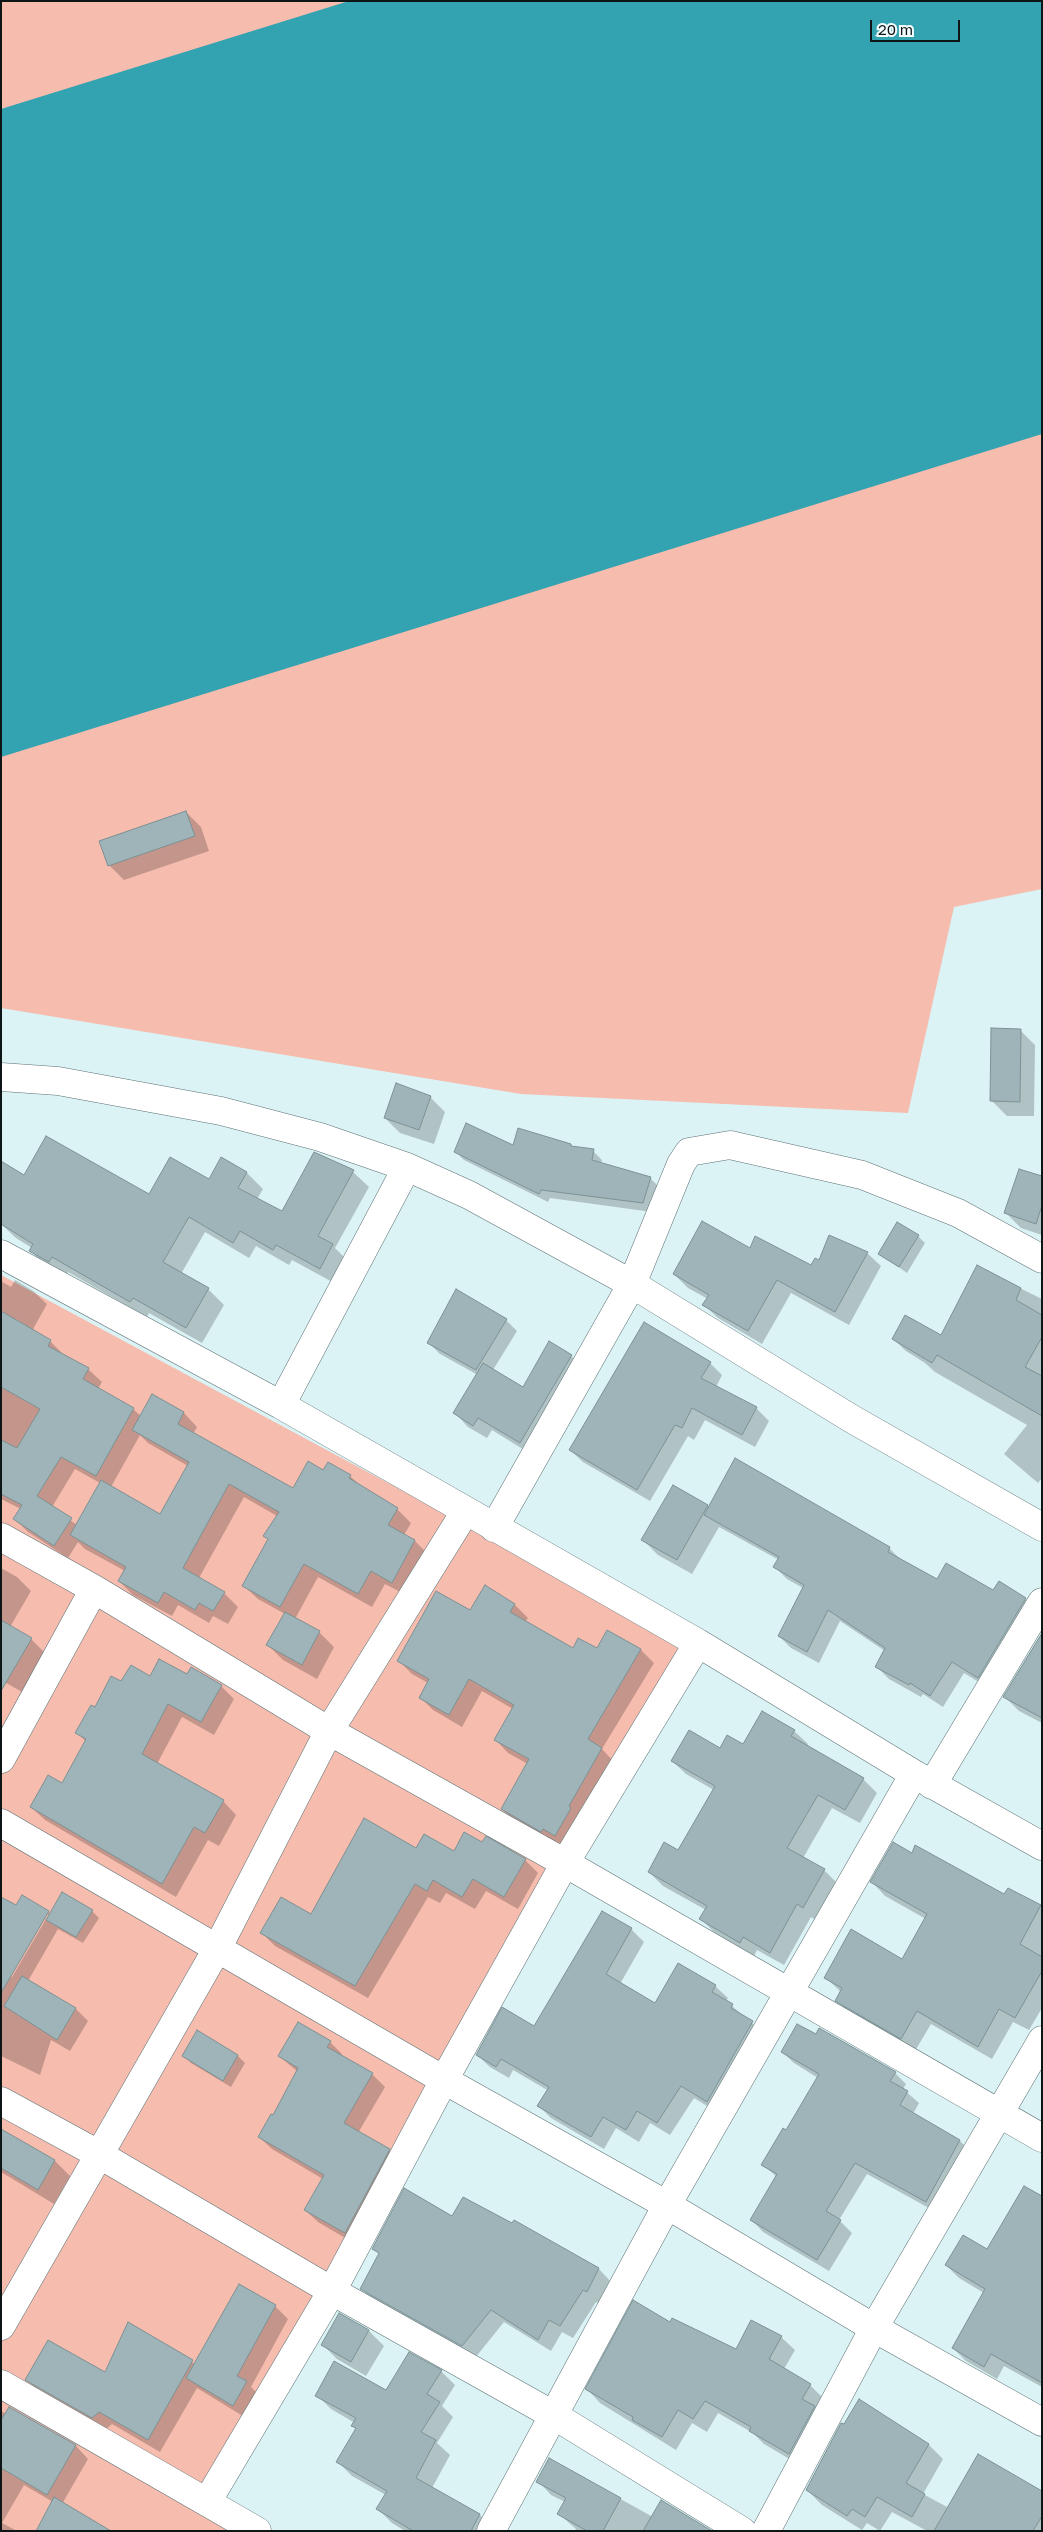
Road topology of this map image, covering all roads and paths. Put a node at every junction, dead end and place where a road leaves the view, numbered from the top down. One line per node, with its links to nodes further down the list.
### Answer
1 (1, 1077): 2 (street)
2 (407, 1167): 5 (street); 6 (street)
3 (1, 1254): 6 (street)
4 (1042, 1259): 5 (street)
5 (632, 1284): 8 (street); 9 (street)
6 (281, 1405): 7 (street)
7 (465, 1512): 9 (street); 14 (street)
8 (1042, 1527)
9 (494, 1528): 13 (street)
10 (1, 1537): 11 (street)
11 (94, 1589): 14 (street); 15 (street)
12 (1042, 1602): 16 (street)
13 (698, 1643): 16 (street); 19 (street)
14 (329, 1731): 19 (street); 20 (street)
15 (1, 1759)
16 (923, 1780): 18 (street); 21 (street)
17 (1, 1823): 20 (street)
18 (1042, 1846)
19 (565, 1863): 21 (street); 23 (street)
20 (217, 1949): 23 (street); 27 (street)
21 (788, 1994): 25 (street); 28 (street)
22 (1042, 2040): 25 (street)
23 (444, 2080): 28 (street); 29 (street)
24 (1, 2101): 27 (street)
25 (999, 2113): 26 (street); 31 (street)
26 (1042, 2138)
27 (100, 2155): 29 (street); 30 (street)
28 (667, 2205): 31 (street); 33 (street)
29 (332, 2291): 33 (street); 35 (street)
30 (1, 2326)
31 (874, 2328): 34 (street); 39 (street)
32 (1, 2384): 35 (street)
33 (555, 2416): 37 (street); 38 (street)
34 (1042, 2422)
35 (207, 2502): 36 (street)
36 (256, 2531)
37 (490, 2531)
38 (742, 2531)
39 (766, 2531)

